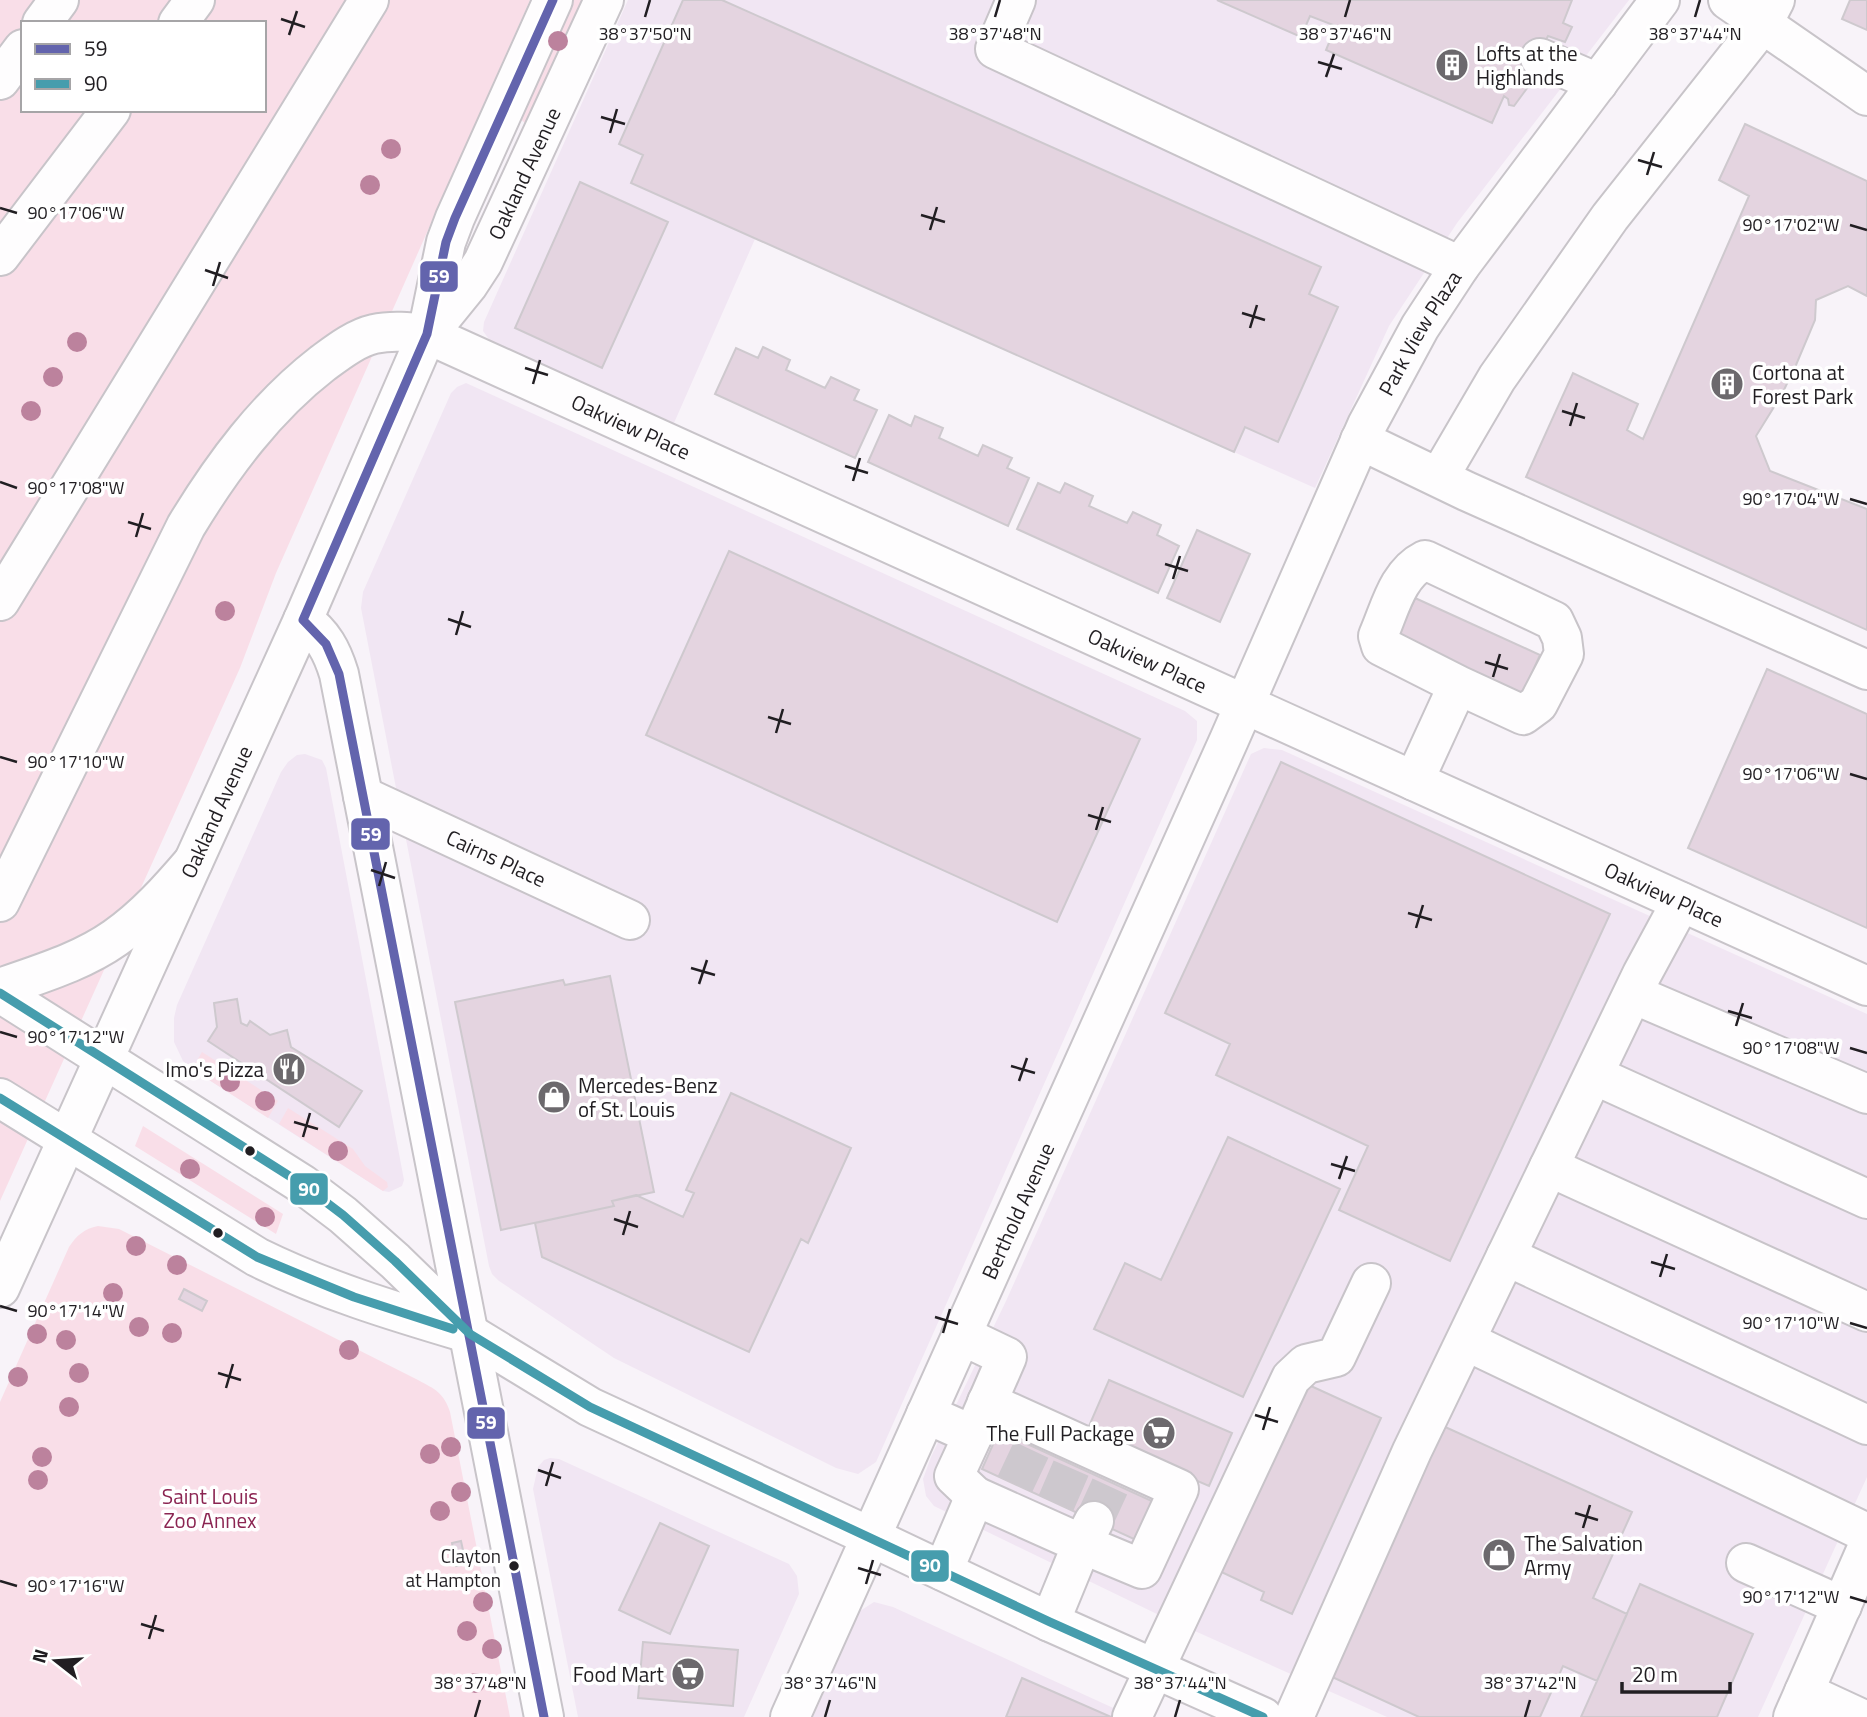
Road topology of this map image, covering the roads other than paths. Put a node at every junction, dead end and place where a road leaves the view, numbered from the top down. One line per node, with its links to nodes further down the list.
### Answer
1 (59, 0): 10 (main road)
2 (195, 0): 11 (main road)
3 (369, 0): 23 (main road)
4 (553, 0): 20 (main road, Oakland Avenue)
5 (604, 0): 20 (main road, Oakland Avenue)
6 (1016, 0): 19 (main road)
7 (1660, 0): 15 (main road, Park View Plaza)
8 (1728, 0): 9 (main road)
9 (1768, 13): 16 (main road); 22 (main road)
10 (44, 21)
11 (179, 21)
12 (21, 52): 14 (main road)
13 (1540, 58): 15 (main road)
14 (0, 80)
15 (1598, 83): 19 (main road, Park View Plaza)
16 (1867, 96)
17 (109, 112): 18 (main road)
18 (0, 256)
19 (1460, 266): 21 (main road, Park View Plaza)
20 (427, 334): 24 (main road, Oakland Avenue); 27 (main road, Oakview Place); 31 (main road, Oakview Place)
21 (1360, 440): 22 (main road); 27 (main road, Park View Plaza)
22 (1439, 477): 25 (main road)
23 (0, 601)
24 (303, 620): 29 (main road); 30 (main road, Oakland Avenue)
25 (1867, 670)
26 (1458, 685): 26 (main road); 28 (main road)
27 (1245, 704): 28 (main road, Oakview Place); 49 (main road, Berthold Avenue)
28 (1414, 780): 32 (main road, Oakview Place)
29 (363, 796): 33 (main road, Cairns Place); 48 (main road)
30 (193, 862): 35 (main road); 37 (main road, Oakland Avenue)
31 (0, 902)
32 (1681, 902): 34 (main road, Oakview Place); 36 (main road)
33 (630, 920)
34 (1867, 986)
35 (0, 991): 37 (main road)
36 (1633, 994): 38 (main road); 39 (main road)
37 (104, 1058): 41 (main road, Oakland Avenue); 48 (main road)
38 (1594, 1075): 42 (main road); 43 (main road)
39 (1867, 1094)
40 (0, 1098): 41 (main road)
41 (67, 1141): 46 (main road, Oakland Avenue); 48 (main road)
42 (1549, 1167): 44 (main road); 47 (main road)
43 (1867, 1199)
44 (1506, 1256): 50 (main road); 53 (main road)
45 (1371, 1283): 63 (main road)
46 (0, 1288)
47 (1867, 1312)
48 (470, 1334): 57 (main road); 65 (main road)
49 (961, 1335): 51 (main road, Berthold Avenue); 52 (main road)
50 (1466, 1341): 56 (main road); 69 (main road)
51 (926, 1414): 52 (main road); 57 (main road, Berthold Avenue)
52 (980, 1419): 54 (main road); 55 (main road)
53 (1867, 1425)
54 (998, 1497): 55 (main road); 60 (main road)
55 (1088, 1532): 62 (main road)
56 (1867, 1533)
57 (871, 1537): 60 (main road); 66 (main road, Berthold Avenue)
58 (1867, 1548): 61 (main road)
59 (1746, 1563): 61 (main road)
60 (943, 1571): 62 (main road)
61 (1842, 1606): 64 (main road)
62 (1050, 1622): 63 (main road)
63 (1154, 1668): 67 (main road); 68 (main road)
64 (1799, 1705): 70 (main road)
65 (544, 1717)
66 (790, 1717)
67 (1132, 1717)
68 (1263, 1717)
69 (1294, 1717)
70 (1858, 1717)

